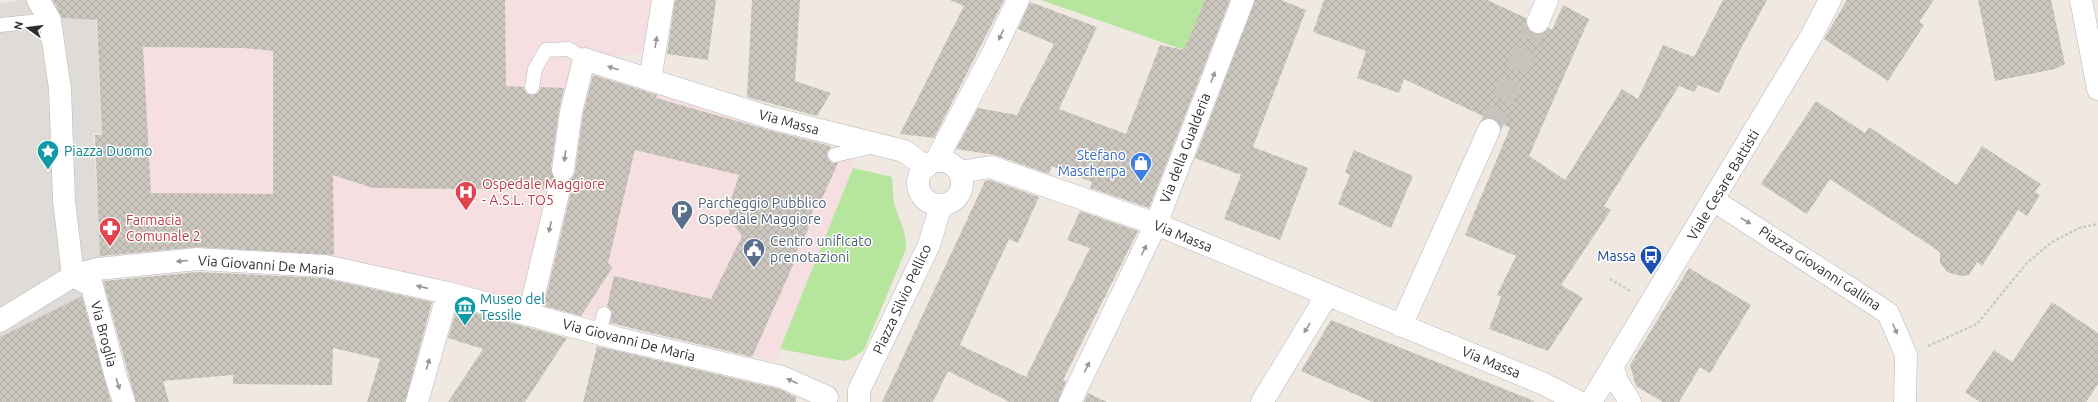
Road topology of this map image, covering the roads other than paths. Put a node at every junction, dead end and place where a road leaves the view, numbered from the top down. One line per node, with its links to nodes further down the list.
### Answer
1 (38, 0): 7 (street)
2 (663, 0): 10 (street, one-way to 2)
3 (1018, 0): 16 (street, one-way to 16)
4 (1243, 0): 20 (street, Via della Gualderia, one-way to 4)
5 (1830, 0): 18 (street, Viale Cesare Battisti)
6 (2081, 0): 12 (street)
7 (50, 20): 8 (lane); 21 (street)
8 (0, 25)
9 (584, 59): 10 (street, Via Massa, one-way to 9); 11 (lane); 24 (street, one-way to 24)
10 (650, 80): 14 (street, Via Massa)
11 (532, 87)
12 (2098, 89)
13 (1489, 130): 26 (street)
14 (881, 145): 15 (lane); 16 (street, Via Massa)
15 (835, 155)
16 (931, 164): 17 (street); 19 (street)
17 (959, 172): 19 (street); 20 (street, Via Massa)
18 (1713, 200): 27 (street, Viale Cesare Battisti); 37 (street, Piazza Giovanni Gallina, one-way to 37)
19 (941, 205): 28 (street, Piazza Silvio Pellico)
20 (1156, 224): 23 (street, Via Massa); 32 (street, Via della Gualderia, one-way to 20)
21 (73, 276): 22 (street, Via Giovanni De Maria, one-way to 21); 25 (street); 30 (street, Via Broglia, one-way to 30)
22 (448, 293): 24 (street, Via Giovanni De Maria); 31 (street, one-way to 22)
23 (1327, 295): 26 (street, Via Massa); 33 (street, one-way to 33)
24 (529, 315): 29 (street, Via Giovanni De Maria, one-way to 24)
25 (0, 321)
26 (1401, 326): 34 (street, Via Massa)
27 (1613, 368): 35 (street, Viale Cesare Battisti); 36 (street)
28 (859, 396): 29 (street, Piazza Silvio Pellico)
29 (825, 400)
30 (124, 402)
31 (417, 402)
32 (1070, 402)
33 (1262, 402)
34 (1579, 402)
35 (1591, 402)
36 (1630, 402)
37 (1905, 402)

